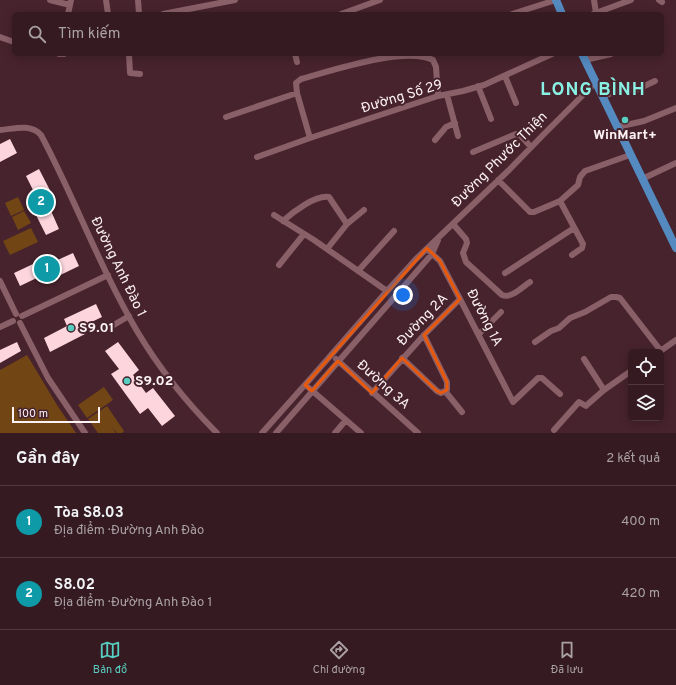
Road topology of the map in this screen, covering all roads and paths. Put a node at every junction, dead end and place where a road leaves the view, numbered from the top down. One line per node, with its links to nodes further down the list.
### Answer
1 (50, 0): 9 (street)
2 (106, 0): 11 (street)
3 (138, 0): 12 (street)
4 (235, 0): 10 (street)
5 (380, 0): 14 (street)
6 (556, 0): 15 (street); 16 (main road)
7 (594, 0): 17 (street)
8 (631, 0): 18 (street)
9 (70, 3)
10 (210, 3): 13 (street)
11 (108, 12)
12 (139, 12)
13 (172, 12)
14 (347, 12)
15 (518, 12)
16 (561, 12)
17 (595, 12)
18 (598, 12)
19 (0, 37): 20 (street)
20 (12, 41)
21 (129, 56): 26 (street)
22 (296, 56): 25 (street)
23 (548, 56): 27 (street, Đường Số 29)
24 (584, 57): 29 (main road)
25 (297, 62)
26 (140, 74)
27 (505, 76): 30 (street, Đường Số 29); 35 (street)
28 (655, 81): 34 (street)
29 (596, 82): 34 (main road); 45 (street, Đường Phước Thiện)
30 (478, 86): 32 (street, Đường Số 29); 38 (street)
31 (296, 93): 33 (street); 37 (street); 43 (street)
32 (447, 95): 33 (street, Đường Số 29); 39 (street)
33 (438, 96): 43 (street, Đường Số 29)
34 (604, 96): 40 (main road)
35 (516, 103)
36 (676, 108): 40 (street)
37 (226, 117)
38 (491, 119)
39 (454, 123): 42 (street); 44 (street)
40 (617, 127): 47 (main road)
41 (0, 130): 70 (street, Đường Anh Đào 1)
42 (458, 136)
43 (310, 138): 48 (street, Đường Số 29)
44 (435, 140)
45 (531, 147): 46 (street); 51 (street, Đường Phước Thiện)
46 (472, 152)
47 (630, 155): 50 (main road); 52 (street)
48 (257, 157)
49 (676, 164): 50 (street)
50 (642, 179): 63 (main road)
51 (498, 180): 52 (street); 57 (street, Đường Phước Thiện)
52 (560, 201): 58 (street)
53 (364, 210): 56 (street)
54 (274, 215): 55 (street)
55 (283, 221): 56 (street); 60 (street)
56 (347, 224): 64 (street)
57 (453, 224): 61 (street, Đường Phước Thiện); 72 (street)
58 (574, 228): 66 (street); 69 (street)
59 (394, 231): 68 (street)
60 (304, 234): 64 (street); 67 (street)
61 (438, 238): 62 (street, Đường Phước Thiện); 65 (street, Đường Phước Thiện)
62 (427, 248): 65 (street, Đường 1A); 73 (street, Đường Phước Thiện)
63 (676, 248)
64 (327, 249): 68 (street)
65 (432, 254): 74 (street, Đường 1A); 91 (street, Đường Phước Thiện)
66 (572, 255)
67 (279, 265)
68 (358, 271): 73 (street)
69 (505, 273)
70 (108, 275): 77 (street, Đường Anh Đào 1); 78 (street)
71 (0, 281): 76 (street)
72 (530, 282)
73 (387, 291): 88 (street, Đường Phước Thiện)
74 (460, 299): 82 (street, Đường 1A); 83 (street, Đường 2A)
75 (501, 312): 82 (street)
76 (16, 314): 78 (street); 79 (street)
77 (129, 316): 80 (street); 103 (street, Đường Anh Đào 1)
78 (21, 320): 79 (street); 102 (street)
79 (13, 321): 81 (street)
80 (112, 326)
81 (0, 327)
82 (479, 334): 98 (street, Đường 1A)
83 (424, 335): 89 (street, Đường 2A); 96 (street)
84 (676, 340): 87 (street)
85 (535, 342): 86 (street)
86 (658, 349)
87 (663, 349)
88 (332, 355): 91 (street, Đường 3A); 93 (street, Đường Phước Thiện)
89 (402, 358): 96 (street, Đường 2A); 97 (street, Đường 2A)
90 (584, 360): 94 (street)
91 (338, 361): 95 (street, Đường Phước Thiện); 97 (street, Đường 3A)
92 (628, 373): 94 (street)
93 (305, 385): 95 (street); 104 (street, Đường Phước Thiện)
94 (604, 390): 101 (street)
95 (312, 391): 100 (street); 105 (street, Đường Phước Thiện)
96 (445, 391): 99 (street)
97 (372, 393): 108 (street, Đường 3A)
98 (560, 394)
99 (462, 412)
100 (346, 420): 106 (street); 107 (street)
101 (554, 430)
102 (85, 433)
103 (217, 433)
104 (262, 433)
105 (276, 433)
106 (335, 433)
107 (361, 433)
108 (418, 433)

